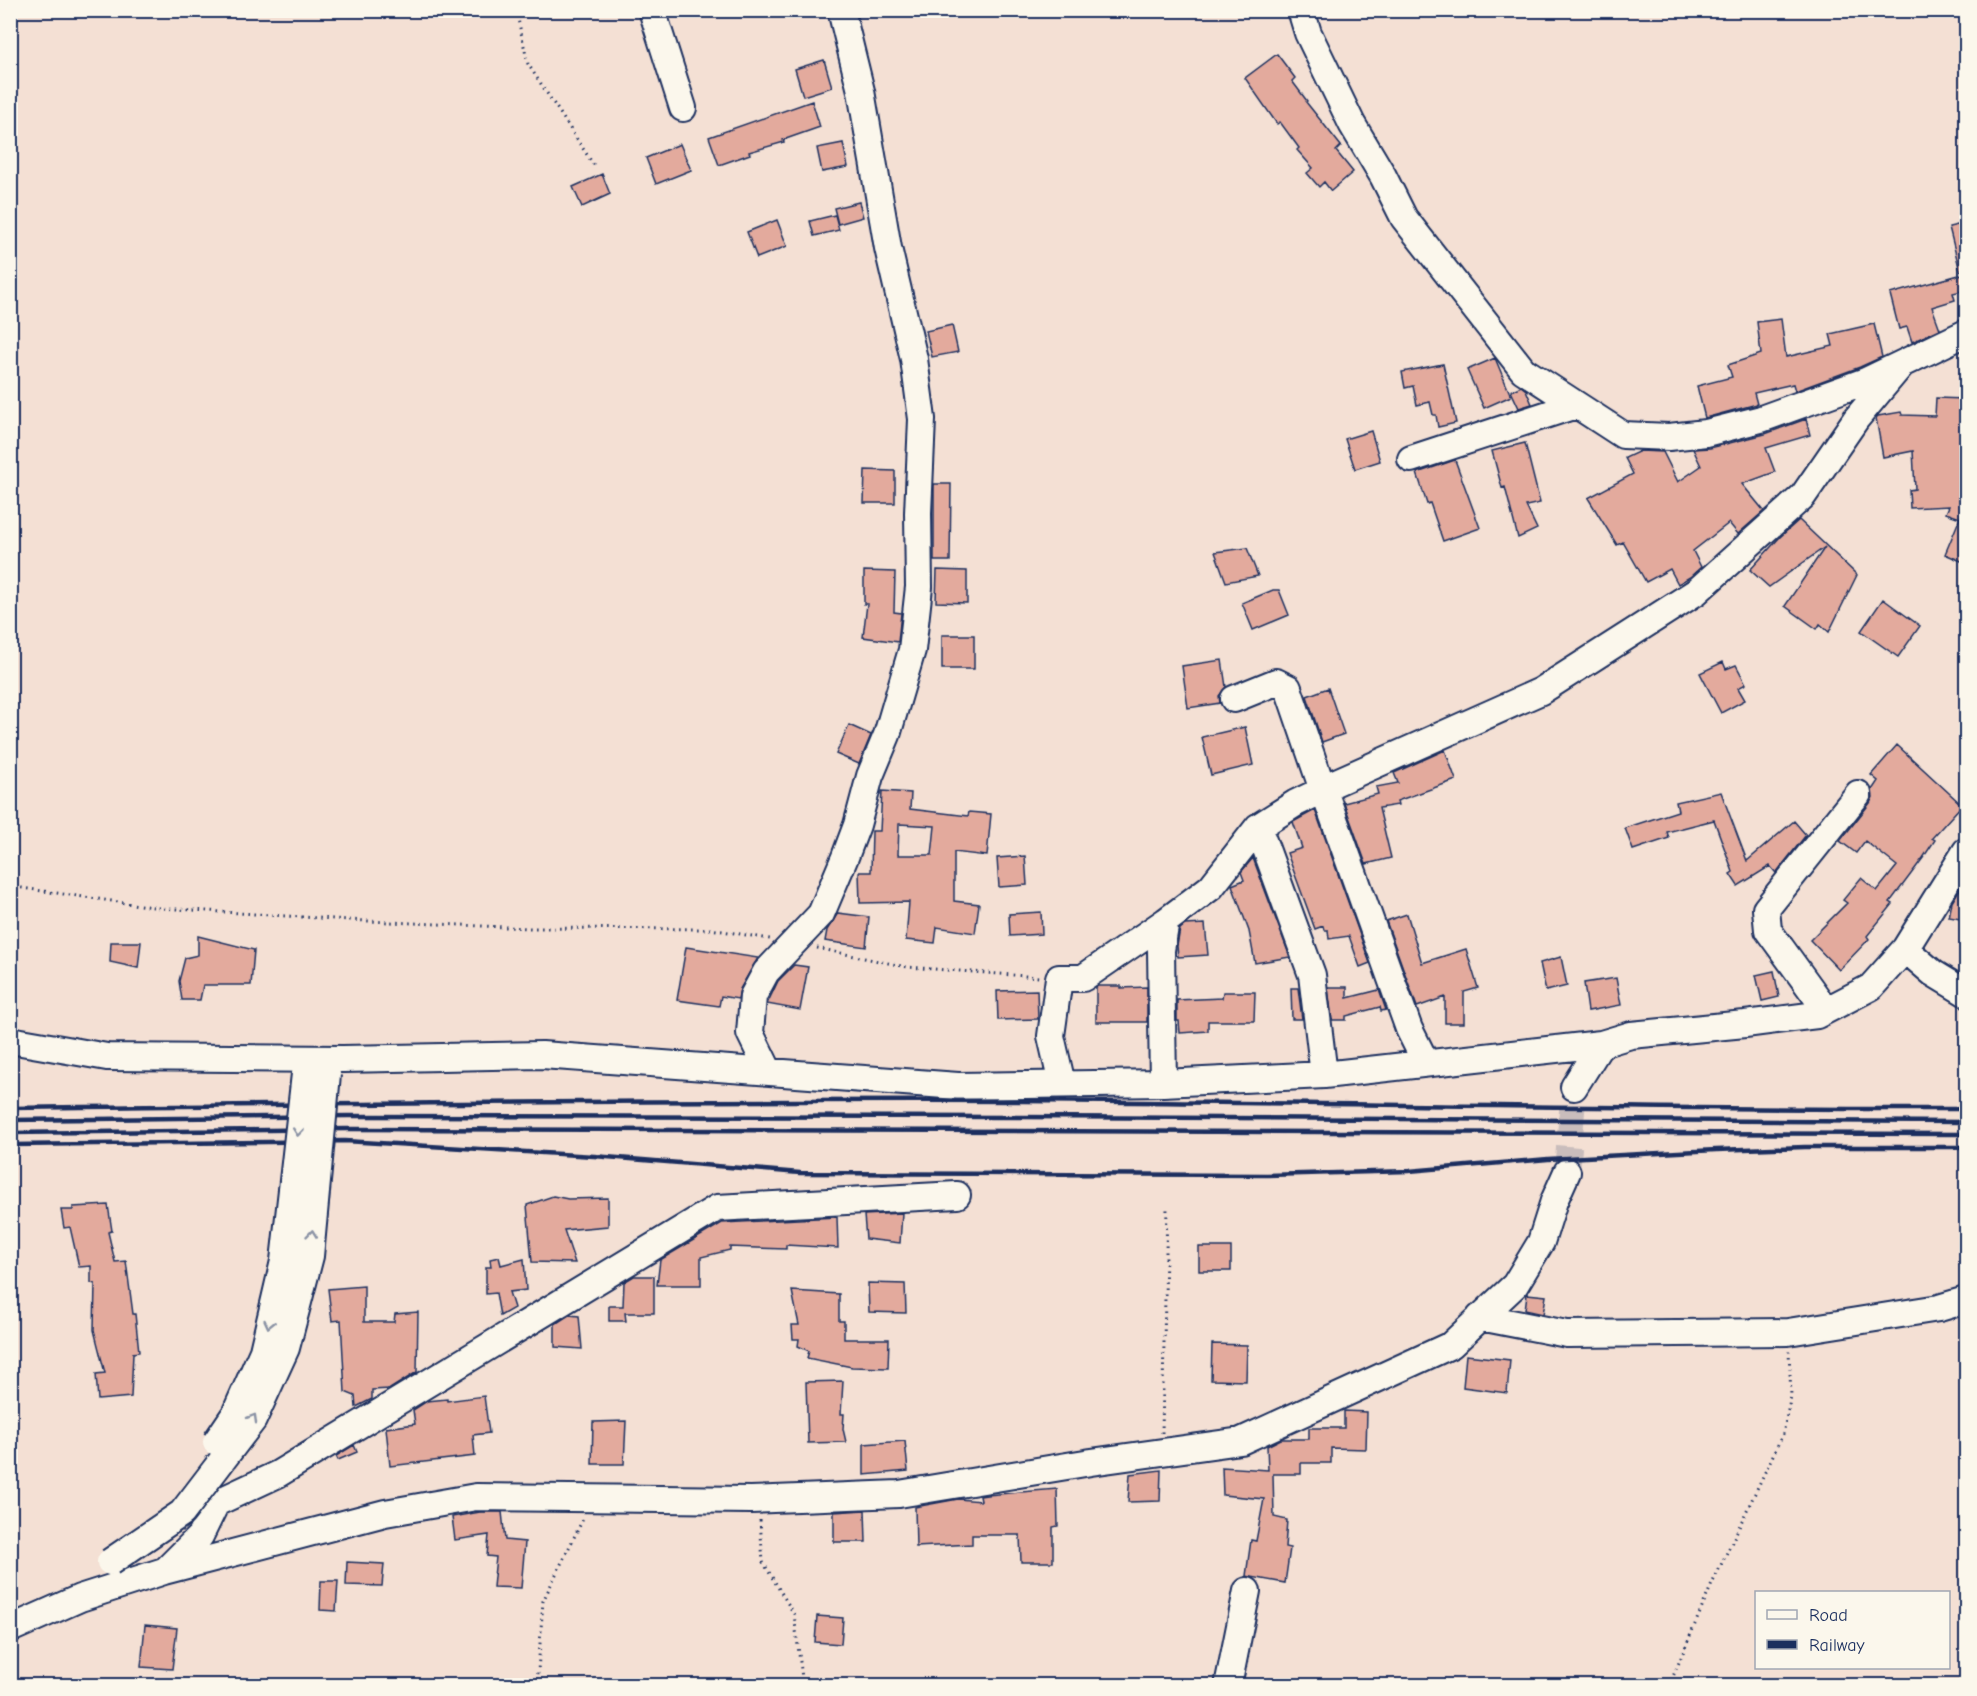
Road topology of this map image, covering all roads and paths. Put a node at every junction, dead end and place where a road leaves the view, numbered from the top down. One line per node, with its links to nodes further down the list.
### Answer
1 (516, 10): 6 (path)
2 (652, 10): 5 (street)
3 (841, 10): 18 (street)
4 (1301, 10): 9 (street)
5 (683, 108)
6 (595, 167)
7 (1966, 333): 8 (street)
8 (1902, 364): 9 (street); 12 (street)
9 (1576, 405): 10 (street)
10 (1411, 459)
11 (1234, 699): 12 (street)
12 (1323, 789): 14 (street); 25 (street)
13 (1858, 794): 22 (street)
14 (1258, 827): 17 (street); 28 (street)
15 (1966, 851): 19 (street)
16 (10, 884): 18 (path)
17 (1167, 921): 20 (street); 29 (street)
18 (792, 943): 20 (path); 27 (street)
19 (1905, 949): 21 (street); 22 (street)
20 (1059, 978): 30 (street)
21 (1966, 993)
22 (1826, 1010): 24 (street)
23 (10, 1040): 26 (street)
24 (1601, 1044): 25 (street); 31 (street)
25 (1426, 1063): 28 (street)
26 (316, 1066): 27 (street); 43 (street, bridge)
27 (769, 1072): 30 (street)
28 (1324, 1075): 29 (street)
29 (1163, 1083): 30 (street)
30 (1062, 1084)
31 (1574, 1088)
32 (1567, 1172): 36 (street)
33 (957, 1195): 41 (street)
34 (1167, 1208): 38 (path)
35 (1966, 1300): 37 (street)
36 (1480, 1317): 37 (street); 38 (street)
37 (1788, 1332): 48 (path)
38 (1161, 1452): 40 (street)
39 (593, 1498): 40 (street); 41 (street); 45 (path)
40 (759, 1500): 46 (path)
41 (164, 1571): 43 (street)
42 (1247, 1591): 47 (street)
43 (80, 1598): 44 (street)
44 (10, 1629)
45 (537, 1686)
46 (803, 1686)
47 (1228, 1686)
48 (1669, 1686)

